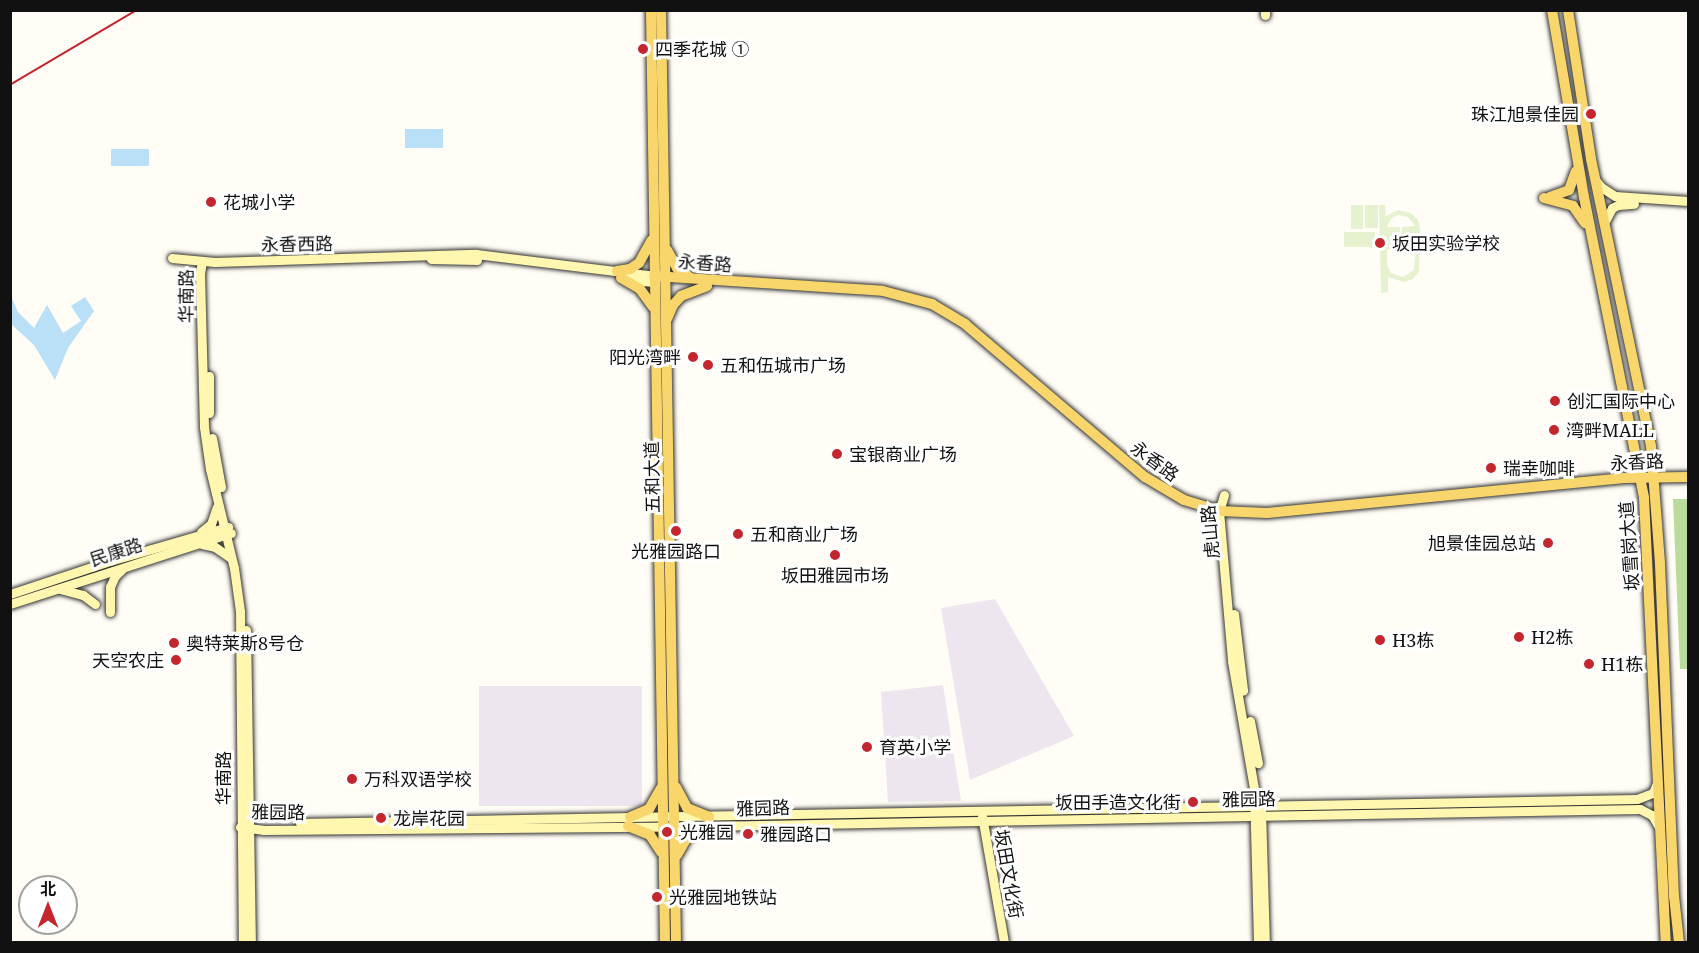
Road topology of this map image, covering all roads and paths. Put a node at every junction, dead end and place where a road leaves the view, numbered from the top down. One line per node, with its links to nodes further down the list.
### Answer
1 (651, 10): 10 (main road, 五和大道)
2 (661, 10): 10 (main road, 五和大道)
3 (1552, 10): 5 (main road, 坂雪岗大道)
4 (1568, 10): 6 (main road, 坂雪岗大道)
5 (1577, 161): 11 (main road, 坂雪岗大道); 11 (main road)
6 (1595, 179): 7 (main road); 9 (main road, 坂雪岗大道)
7 (1689, 201)
8 (1689, 207): 9 (main road)
9 (1604, 225): 22 (main road, 坂雪岗大道)
10 (661, 236): 14 (main road); 15 (main road, 五和大道); 16 (main road)
11 (1591, 236): 21 (main road, 坂雪岗大道)
12 (172, 258): 13 (main road, 永香西路)
13 (202, 261): 14 (main road, 永香西路); 24 (main road, 华南路); 26 (main road, 华南路)
14 (619, 275): 15 (main road, 永香西路); 18 (main road)
15 (659, 279): 16 (main road, 永香路); 17 (main road, 永香路); 18 (main road, 五和大道); 19 (main road, 五和大道)
16 (698, 279): 25 (main road, 永香路)
17 (707, 286): 19 (main road); 25 (main road, 永香路)
18 (654, 315): 19 (main road, 五和大道)
19 (662, 326): 35 (main road, 五和大道)
20 (1689, 477): 22 (main road, 永香路)
21 (1639, 481): 22 (main road, 永香路); 25 (main road, 永香路); 36 (main road, 坂雪岗大道)
22 (1654, 481): 23 (main road, 永香路); 47 (main road, 坂雪岗大道)
23 (1689, 483)
24 (218, 501): 26 (main road, 华南路); 27 (main road)
25 (1222, 515): 37 (main road, 虎山路)
26 (228, 531): 27 (main road, 民康路); 28 (main road, 华南路); 42 (main road, 华南路)
27 (196, 540): 28 (main road); 29 (main road, 民康路); 31 (main road, 民康路)
28 (231, 558): 42 (main road, 华南路)
29 (127, 566): 30 (main road, 民康路); 34 (main road)
30 (58, 589): 32 (main road, 民康路); 33 (main road)
31 (10, 594)
32 (10, 604)
33 (95, 604)
34 (110, 612)
35 (668, 778): 39 (main road, 五和大道); 40 (main road); 41 (main road)
36 (1657, 783): 37 (main road, 雅园路); 43 (main road, 坂雪岗大道)
37 (1258, 811): 38 (main road, 雅园路); 43 (main road, 雅园路); 53 (main road, 虎山路); 54 (main road, 虎山路)
38 (982, 816): 40 (main road, 雅园路); 52 (main road, 坂田文化街)
39 (669, 821): 40 (main road, 雅园路); 41 (main road, 雅园路); 44 (main road, 五和大道); 45 (main road, 五和大道)
40 (707, 821): 45 (main road)
41 (629, 822): 42 (main road, 雅园路); 44 (main road)
42 (246, 827): 48 (main road, 华南路); 49 (main road, 华南路)
43 (1659, 827): 55 (main road, 坂雪岗大道)
44 (663, 861): 50 (main road, 五和大道)
45 (675, 864): 51 (main road, 五和大道)
46 (1689, 931): 47 (main road)
47 (1677, 941)
48 (243, 942)
49 (251, 942)
50 (665, 942)
51 (676, 942)
52 (1004, 942)
53 (1258, 942)
54 (1264, 942)
55 (1666, 942)

